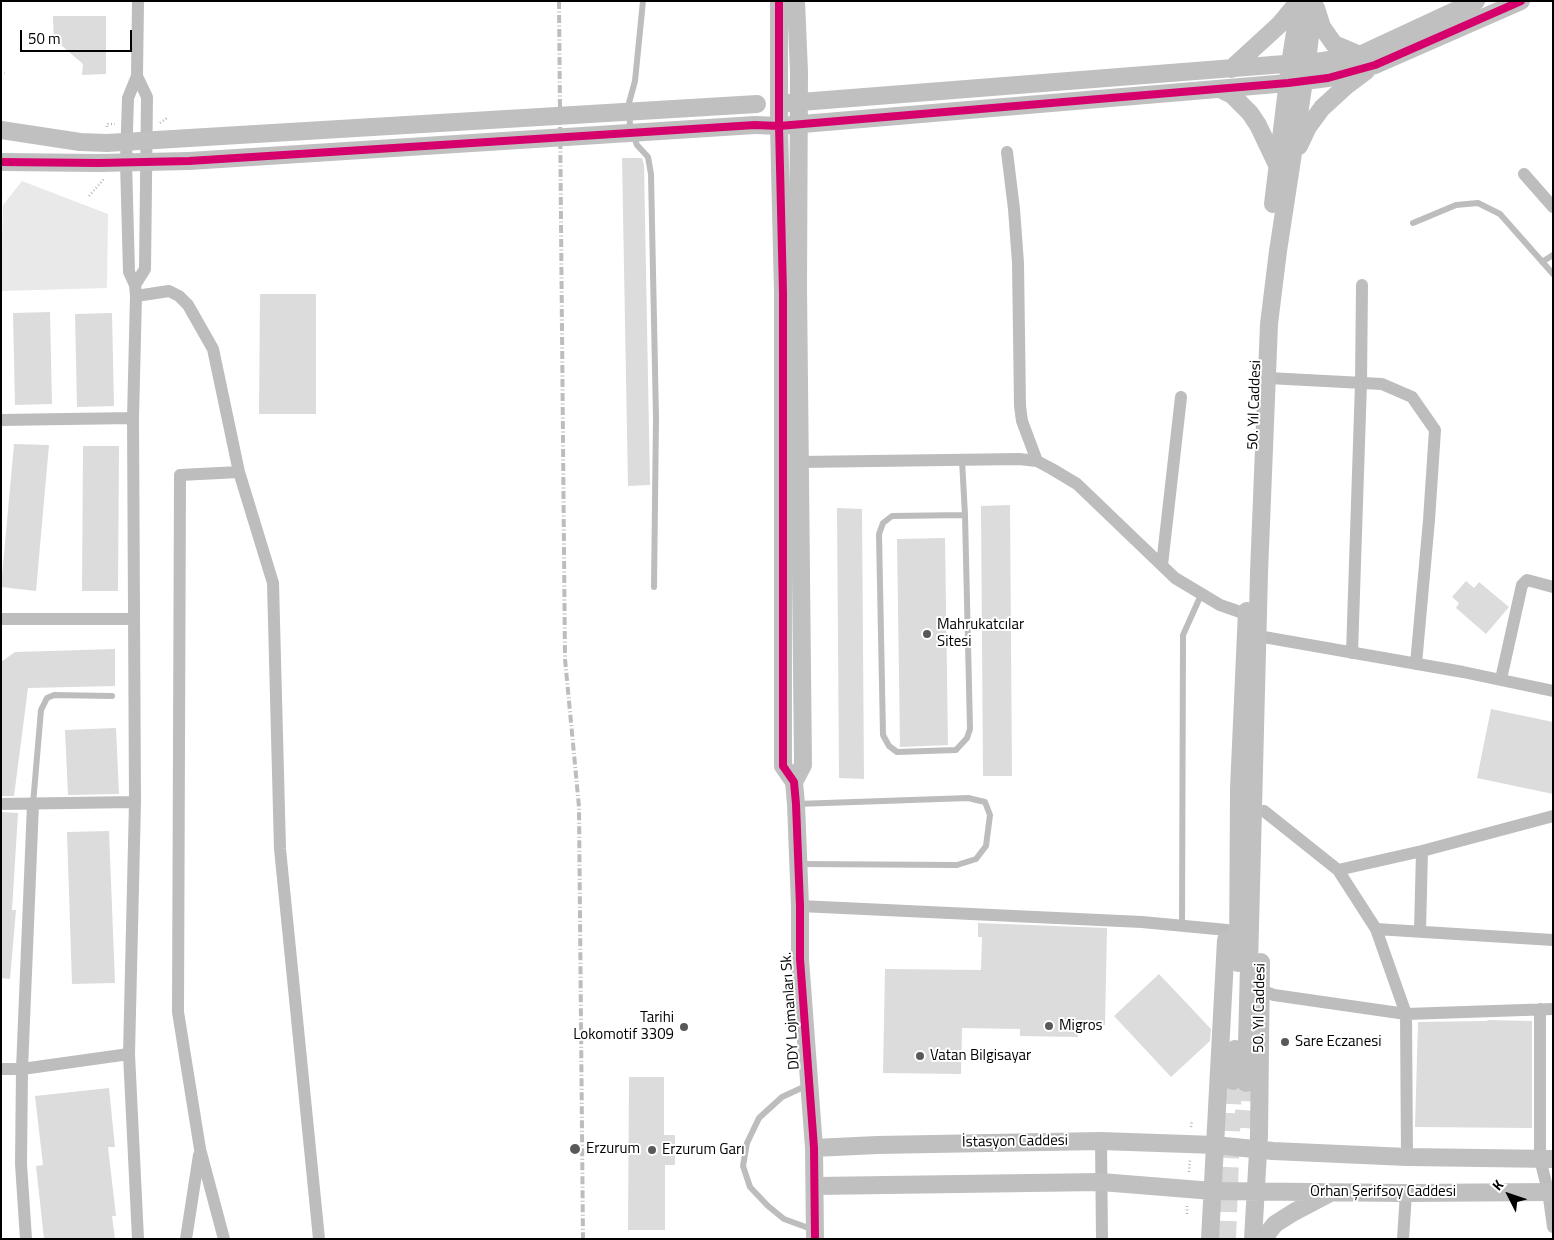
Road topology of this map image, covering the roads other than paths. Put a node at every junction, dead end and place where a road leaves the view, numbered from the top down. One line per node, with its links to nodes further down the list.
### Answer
1 (138, 1): 12 (street)
2 (644, 1): 46 (lane)
3 (779, 1): 16 (street)
4 (796, 1): 15 (street)
5 (1476, 1): 8 (street)
6 (1521, 1): 10 (street)
7 (1307, 2): 8 (street); 9 (street, 50. Yıl Caddesi); 11 (street)
8 (1360, 55): 9 (street)
9 (1299, 63): 11 (street); 13 (street, 50. Yıl Caddesi)
10 (1375, 65): 13 (street); 26 (street)
11 (1231, 69): 15 (street)
12 (138, 76): 20 (street); 21 (street)
13 (1296, 82): 14 (street); 26 (street, 50. Yıl Caddesi)
14 (1220, 89): 17 (street); 26 (street)
15 (798, 103): 16 (street); 17 (street)
16 (779, 104): 18 (street); 20 (street, bridge)
17 (798, 124): 18 (street); 42 (street)
18 (779, 126): 25 (street, bridge); 59 (street)
19 (1, 130): 21 (street)
20 (146, 141): 21 (street); 25 (street)
21 (126, 142): 24 (street)
22 (1007, 152): 41 (street)
23 (1, 162): 24 (street)
24 (126, 162): 25 (street); 34 (street)
25 (146, 162): 34 (street)
26 (1284, 166): 35 (street, 50. Yıl Caddesi); 49 (street, 50. Yıl Caddesi)
27 (1524, 174): 28 (street)
28 (1553, 207)
29 (1413, 223): 31 (lane)
30 (1553, 254): 31 (lane)
31 (1542, 262): 32 (lane)
32 (1553, 274)
33 (1362, 285): 36 (street)
34 (135, 290): 38 (street); 43 (street)
35 (1268, 378): 36 (street); 52 (street, 50. Yıl Caddesi)
36 (1361, 383): 53 (street); 54 (street)
37 (1181, 398): 45 (street)
38 (133, 418): 39 (street); 50 (street)
39 (1, 420)
40 (962, 460): 41 (street); 42 (street); 44 (lane)
41 (1037, 461): 45 (street)
42 (800, 462): 59 (street)
43 (239, 472): 86 (street); 103 (street)
44 (965, 515): 44 (lane)
45 (1162, 566): 48 (street)
46 (654, 587)
47 (1553, 587): 55 (street)
48 (1201, 594): 49 (street); 71 (lane)
49 (1246, 614): 65 (street, 50. Yıl Caddesi)
50 (134, 618): 51 (street); 60 (street)
51 (1, 619)
52 (1258, 636): 53 (street); 58 (street, 50. Yıl Caddesi)
53 (1352, 653): 54 (street)
54 (1416, 664): 55 (street)
55 (1501, 679): 56 (street)
56 (1553, 691)
57 (112, 696): 62 (lane)
58 (1254, 779): 64 (street, 50. Yıl Caddesi); 65 (street, 50. Yıl Caddesi)
59 (794, 782): 63 (street, DDY Lojmanları Sk.)
60 (135, 802): 62 (street); 79 (street)
61 (1, 804): 62 (street)
62 (34, 804): 81 (street)
63 (796, 804): 68 (street, DDY Lojmanları Sk.); 68 (lane)
64 (1264, 810): 69 (street); 76 (street, 50. Yıl Caddesi)
65 (1239, 811): 73 (street, 50. Yıl Caddesi)
66 (1553, 816): 67 (street)
67 (1422, 851): 69 (street); 74 (street)
68 (798, 864): 70 (street, DDY Lojmanları Sk.)
69 (1338, 870): 72 (street)
70 (800, 906): 71 (street); 82 (street, DDY Lojmanları Sk.)
71 (1182, 926): 73 (street)
72 (1376, 929): 74 (street); 78 (street)
73 (1227, 930): 84 (street, 50. Yıl Caddesi)
74 (1420, 932): 75 (street)
75 (1553, 940)
76 (1260, 990): 78 (street); 87 (street, 50. Yıl Caddesi)
77 (1546, 1009): 78 (street); 89 (street)
78 (1406, 1014): 88 (street)
79 (129, 1054): 81 (street); 100 (street)
80 (1, 1069): 81 (street)
81 (22, 1069): 99 (street)
82 (810, 1085): 85 (street, DDY Lojmanları Sk.); 98 (lane)
83 (1101, 1141): 84 (street, İstasyon Caddesi); 85 (street, İstasyon Caddesi); 90 (street)
84 (1215, 1145): 87 (street); 92 (street, 50. Yıl Caddesi)
85 (814, 1148): 91 (street, DDY Lojmanları Sk.)
86 (200, 1149): 101 (street); 102 (street)
87 (1258, 1149): 88 (street); 93 (street, 50. Yıl Caddesi)
88 (1407, 1157): 89 (street)
89 (1546, 1159): 95 (street)
90 (1101, 1182): 91 (street); 92 (street); 104 (street)
91 (815, 1186): 98 (street, DDY Lojmanları Sk.)
92 (1213, 1191): 93 (street, Orhan Şerifsoy Caddesi); 105 (street, 50. Yıl Caddesi)
93 (1255, 1191): 94 (street, Orhan Şerifsoy Caddesi); 106 (street, 50. Yıl Caddesi)
94 (1332, 1191): 96 (street, Orhan Şerifsoy Caddesi); 107 (street)
95 (1550, 1192): 96 (street, Orhan Şerifsoy Caddesi); 97 (street)
96 (1406, 1193): 108 (street)
97 (1553, 1227)
98 (815, 1235)
99 (26, 1239)
100 (138, 1239)
101 (186, 1239)
102 (224, 1239)
103 (320, 1239)
104 (1102, 1239)
105 (1210, 1239)
106 (1253, 1239)
107 (1263, 1239)
108 (1403, 1239)

